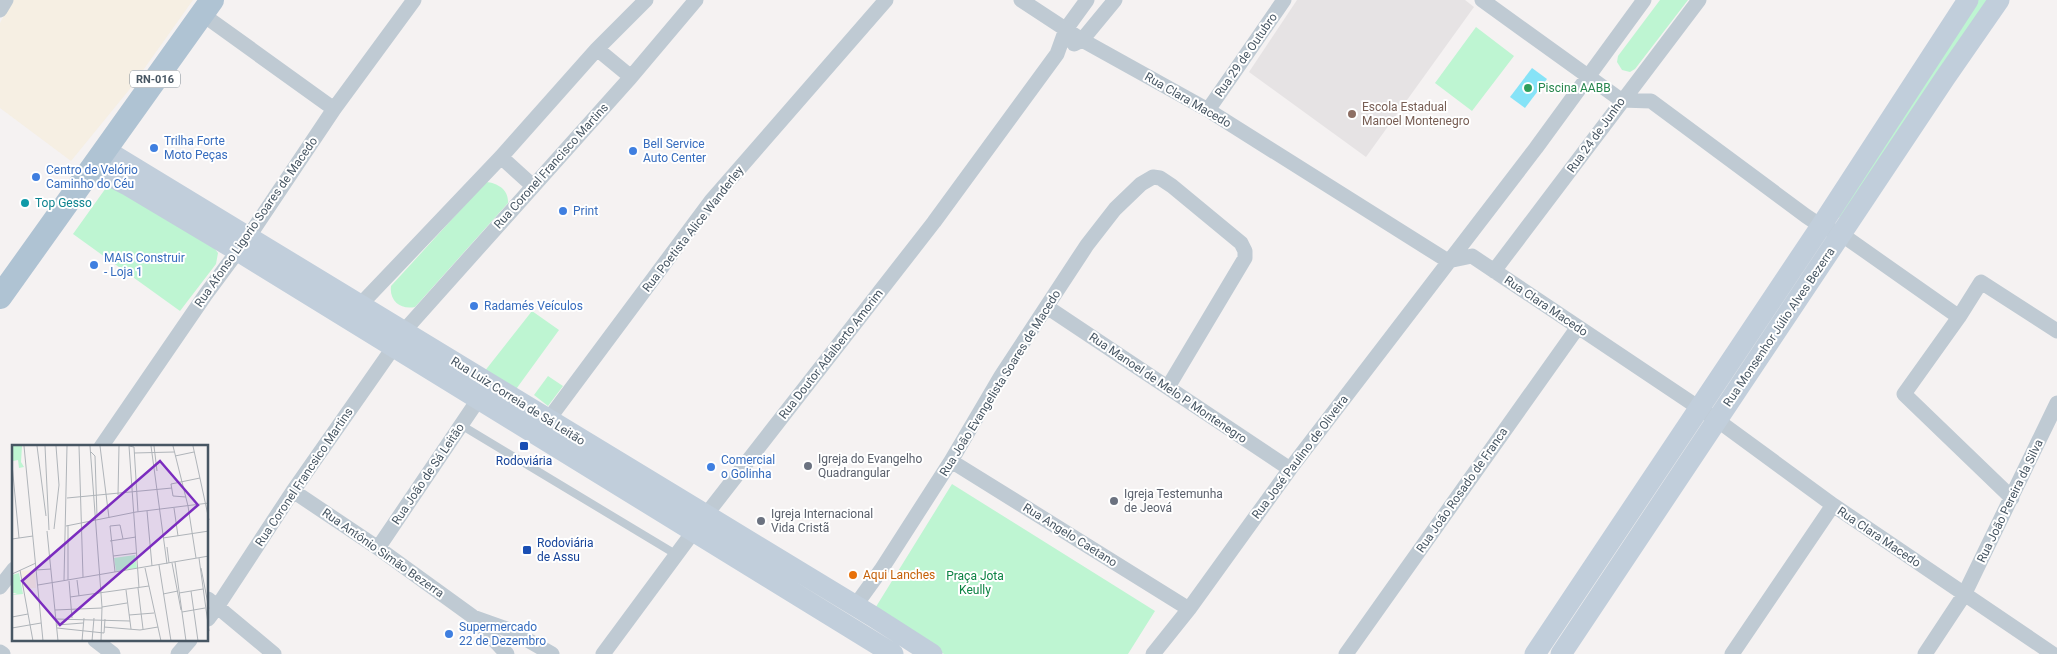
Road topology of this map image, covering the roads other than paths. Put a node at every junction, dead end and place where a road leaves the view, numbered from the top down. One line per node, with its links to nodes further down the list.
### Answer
1 (6, 0): 16 (street)
2 (414, 0): 24 (street, Rua Afonso Ligorio Soares de Macedo)
3 (646, 0): 19 (street)
4 (696, 0): 22 (street, Rua Coronel Francisco Martins)
5 (886, 0): 45 (street, Rua Poetista Alice Wanderley)
6 (1021, 0): 17 (street, Rua Clara Macedo)
7 (1087, 0): 17 (street, Rua Doutor Adalberto Amorim)
8 (1115, 0): 18 (street, Rua Doutor Adalberto Amorim)
9 (1284, 0): 25 (street, Rua 29 de Outubro)
10 (1482, 0): 21 (street)
11 (1644, 0): 21 (street)
12 (1699, 0): 23 (street, Rua 24 de Junho)
13 (1968, 0): 29 (main road, Rua Monsenhor Júlio Alves Bezerra)
14 (1999, 0): 30 (main road, Rua Monsenhor Júlio Alves Bezerra)
15 (207, 7): 24 (street); 27 (main road, RN-016)
16 (0, 10)
17 (1066, 28): 18 (street, Rua Clara Macedo); 20 (street, Rua Doutor Adalberto Amorim)
18 (1082, 40): 20 (street, Rua Doutor Adalberto Amorim); 25 (street, Rua Clara Macedo)
19 (597, 49): 22 (street); 26 (street)
20 (1057, 54): 54 (street, Rua Doutor Adalberto Amorim)
21 (1588, 76): 23 (street); 32 (street)
22 (630, 77): 28 (street, Rua Coronel Francisco Martins)
23 (1621, 100): 29 (street); 33 (street, Rua 24 de Junho)
24 (334, 109): 31 (street, Rua Afonso Ligorio Soares de Macedo)
25 (1208, 110): 32 (street, Rua Clara Macedo)
26 (501, 157): 28 (street); 35 (street)
27 (89, 172): 31 (main road, Rua Luiz Correia de Sá Leitão); 34 (main road, RN-016)
28 (533, 186): 40 (street, Rua Coronel Francisco Martins)
29 (1821, 226): 30 (street); 44 (main road, Rua Monsenhor Júlio Alves Bezerra)
30 (1841, 234): 37 (street); 46 (main road, Rua Monsenhor Júlio Alves Bezerra)
31 (243, 244): 35 (main road, Rua Luiz Correia de Sá Leitão); 40 (main road, Rua Luiz Correia de Sá Leitão); 48 (street, Rua Afonso Ligorio Soares de Macedo)
32 (1448, 261): 33 (street, Rua Clara Macedo); 50 (street, Rua José Paulino de Oliveira)
33 (1494, 270): 38 (street, Rua Clara Macedo)
34 (0, 297)
35 (361, 304): 40 (main road, Rua Luiz Correia de Sá Leitão)
36 (1047, 307): 41 (street, Rua Manoel de Melo P Montenegro); 41 (street, Rua João Evangelista Soares de Macedo); 49 (street, Rua João Evangelista Soares de Macedo)
37 (1959, 317): 39 (street); 52 (street)
38 (1578, 327): 44 (street, Rua Clara Macedo); 73 (street, Rua João Rosado de Franca)
39 (2057, 331)
40 (399, 339): 42 (main road, Rua Luiz Correia de Sá Leitão); 45 (main road, Rua Luiz Correia de Sá Leitão); 51 (street, Rua Coronel Francsico Martins)
41 (1168, 387): 50 (street, Rua Manoel de Melo P Montenegro)
42 (478, 400): 47 (street, Rua João de Sá Leitão); 54 (main road, Rua Luiz Correia de Sá Leitão)
43 (2057, 403): 52 (street, Rua João Pereira da Silva)
44 (1698, 408): 46 (street, Rua Clara Macedo); 74 (main road, Rua Monsenhor Júlio Alves Bezerra)
45 (548, 420): 54 (main road, Rua Luiz Correia de Sá Leitão)
46 (1717, 420): 53 (street, Rua Clara Macedo); 75 (main road, Rua Monsenhor Júlio Alves Bezerra)
47 (461, 425): 55 (street, Rua João de Sá Leitão); 56 (lane)
48 (102, 445)
49 (951, 461): 59 (street, Rua João Evangelista Soares de Macedo); 60 (street, Rua Angelo Caetano)
50 (1290, 469): 60 (street, Rua José Paulino de Oliveira)
51 (293, 491): 55 (street, Rua Antônio Simão Bezerra); 58 (street, Rua Coronel Francsico Martins)
52 (2012, 498): 57 (street, Rua João Pereira da Silva)
53 (1833, 505): 57 (street, Rua Clara Macedo); 76 (street)
54 (700, 524): 56 (street, Rua Doutor Adalberto Amorim); 59 (main road, Rua Luiz Correia de Sá Leitão); 70 (main road, Rua Luiz Correia de Sá Leitão)
55 (378, 548): 61 (street, Rua Antônio Simão Bezerra)
56 (677, 555): 69 (street, Rua Doutor Adalberto Amorim)
57 (1963, 597): 77 (street, Rua João Pereira da Silva); 78 (street, Rua Clara Macedo)
58 (212, 603): 66 (street)
59 (855, 606): 71 (main road, Rua Luiz Correia de Sá Leitão)
60 (1189, 609): 72 (street, Rua José Paulino de Oliveira)
61 (472, 616): 67 (street, Rua Antônio Simão Bezerra); 68 (street, Rua Antônio Simão Bezerra)
62 (98, 642): 64 (street)
63 (188, 642): 65 (street)
64 (113, 654)
65 (178, 654)
66 (274, 654)
67 (507, 654)
68 (552, 654)
69 (603, 654)
70 (893, 654)
71 (932, 654)
72 (1153, 654)
73 (1346, 654)
74 (1535, 654)
75 (1561, 654)
76 (1732, 654)
77 (1925, 654)
78 (2053, 654)

